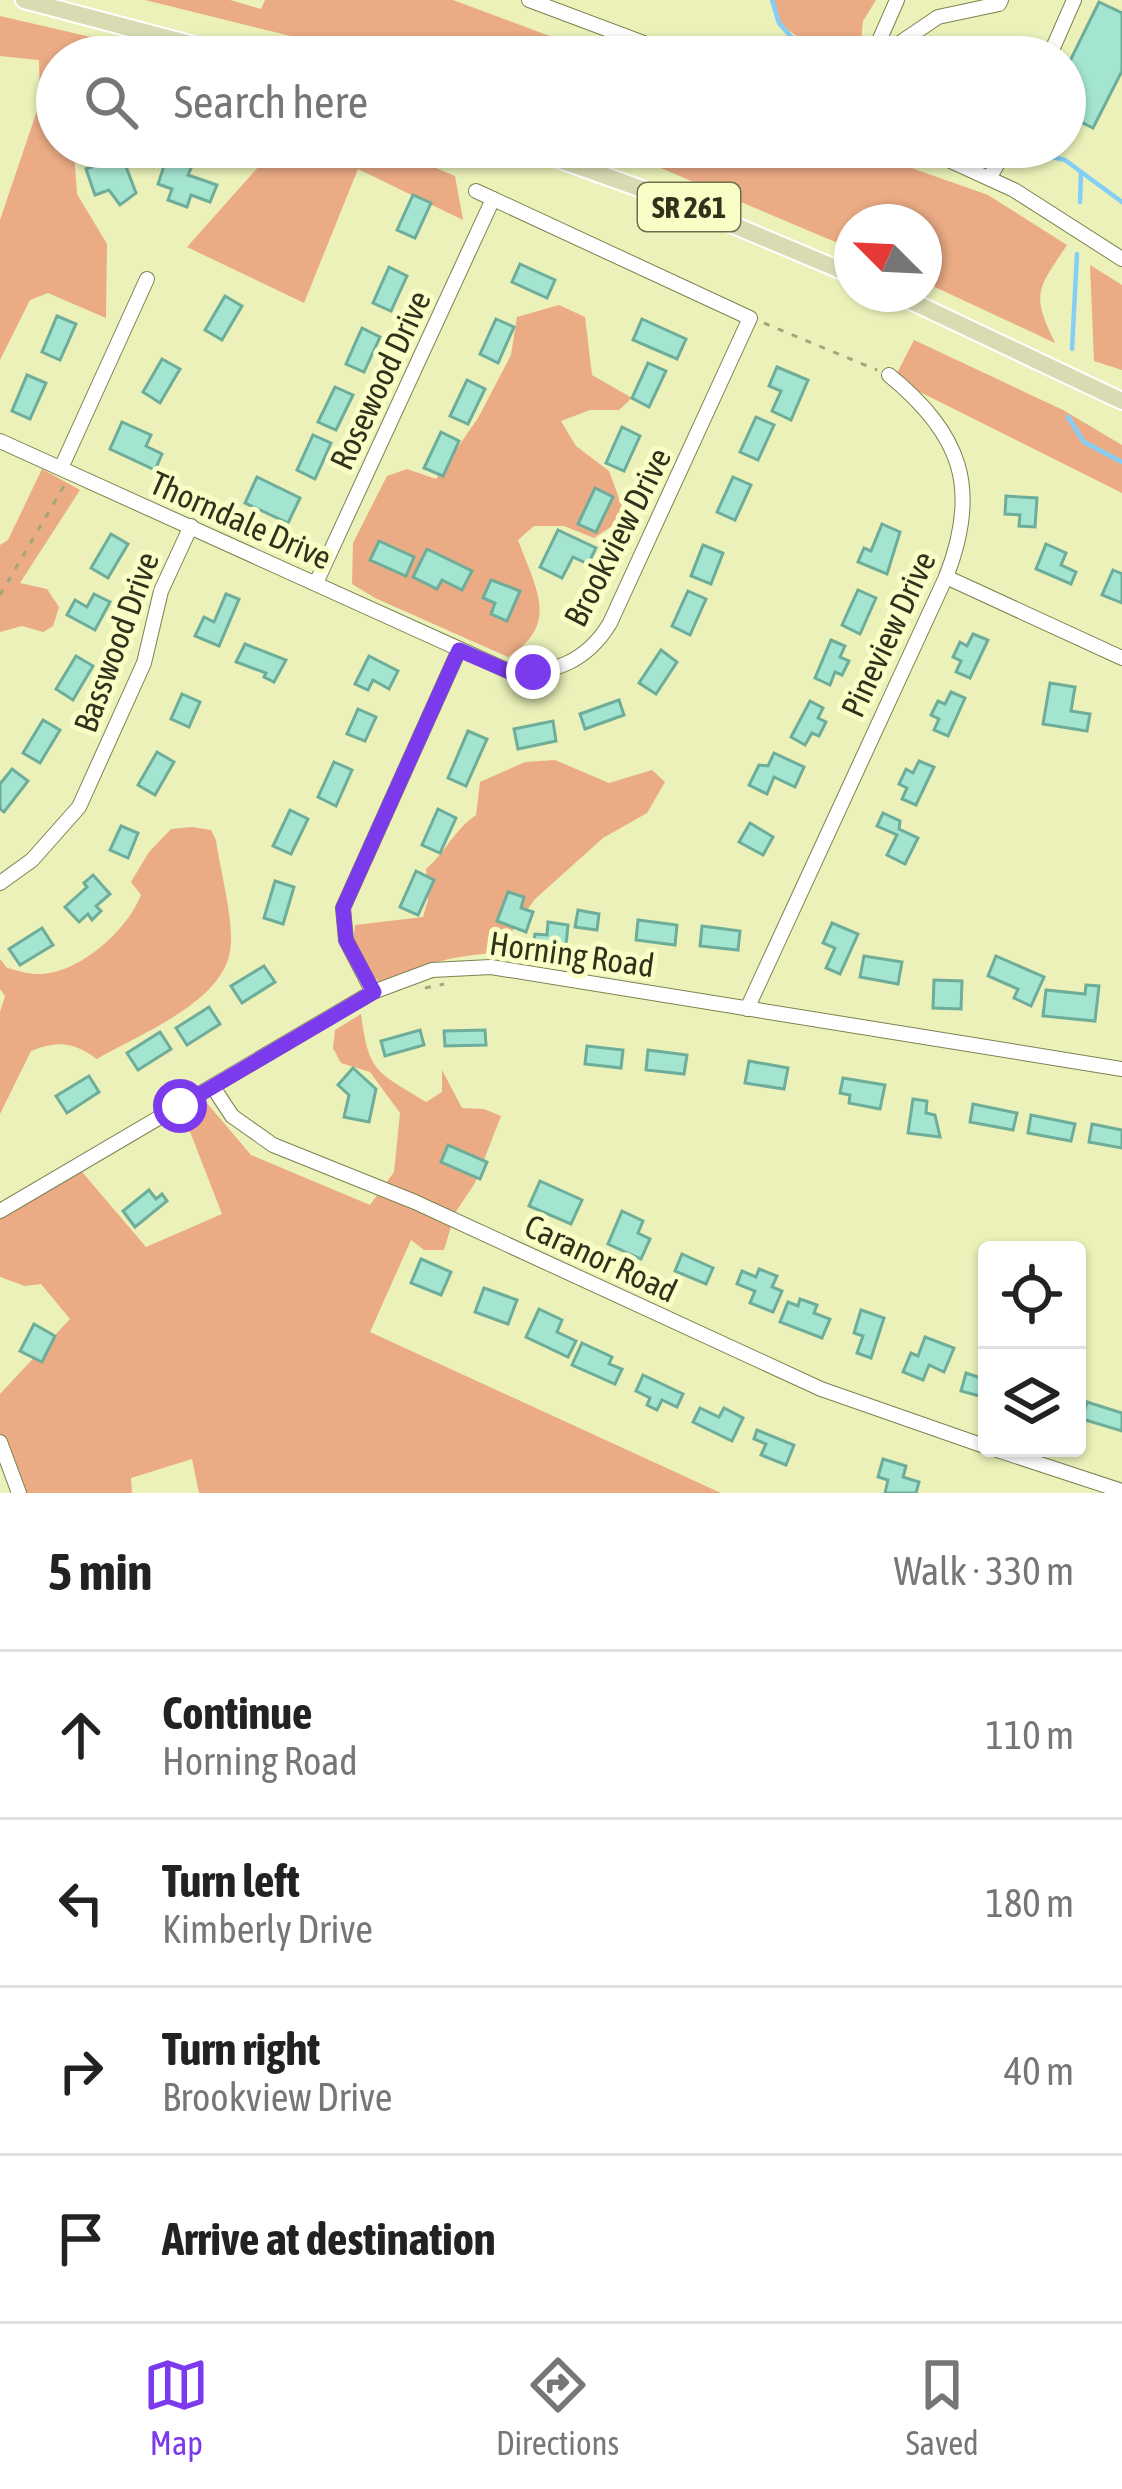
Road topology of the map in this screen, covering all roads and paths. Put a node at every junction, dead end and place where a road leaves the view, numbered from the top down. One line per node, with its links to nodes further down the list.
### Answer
1 (24, 0): 6 (main road)
2 (529, 0): 7 (street)
3 (897, 0): 8 (street)
4 (1001, 0): 9 (street)
5 (1074, 0): 10 (street)
6 (160, 36)
7 (626, 36)
8 (884, 36)
9 (909, 36)
10 (1058, 36)
11 (583, 168): 18 (main road, SR 261)
12 (969, 168): 14 (street)
13 (995, 168): 14 (street)
14 (990, 177): 17 (street)
15 (476, 191): 16 (street)
16 (493, 199): 21 (street); 29 (street, Rosewood Drive)
17 (1122, 260)
18 (834, 267)
19 (147, 279): 25 (street)
20 (934, 312): 23 (main road)
21 (750, 318): 22 (path); 31 (street, Brookview Drive)
22 (889, 376): 28 (street, Pineview Drive)
23 (1122, 401)
24 (0, 441): 25 (street, Thorndale Drive)
25 (61, 468): 27 (street, Thorndale Drive)
26 (65, 484): 30 (path)
27 (191, 526): 29 (street, Thorndale Drive); 33 (street, Basswood Drive)
28 (946, 577): 32 (street); 37 (street, Pineview Drive)
29 (316, 583): 31 (street, Thorndale Drive)
30 (0, 595)
31 (459, 650): 36 (street)
32 (1122, 658)
33 (0, 883)
34 (446, 983): 35 (path)
35 (412, 991)
36 (374, 992): 37 (street, Horning Road); 39 (street, Horning Road)
37 (747, 1009): 38 (street, Horning Road)
38 (1122, 1070)
39 (213, 1087): 40 (street, Horning Road); 42 (street, Caranor Road)
40 (0, 1211)
41 (0, 1442): 45 (street)
42 (978, 1443)
43 (1019, 1457): 44 (street, Caranor Road)
44 (1122, 1491)
45 (19, 1493)

